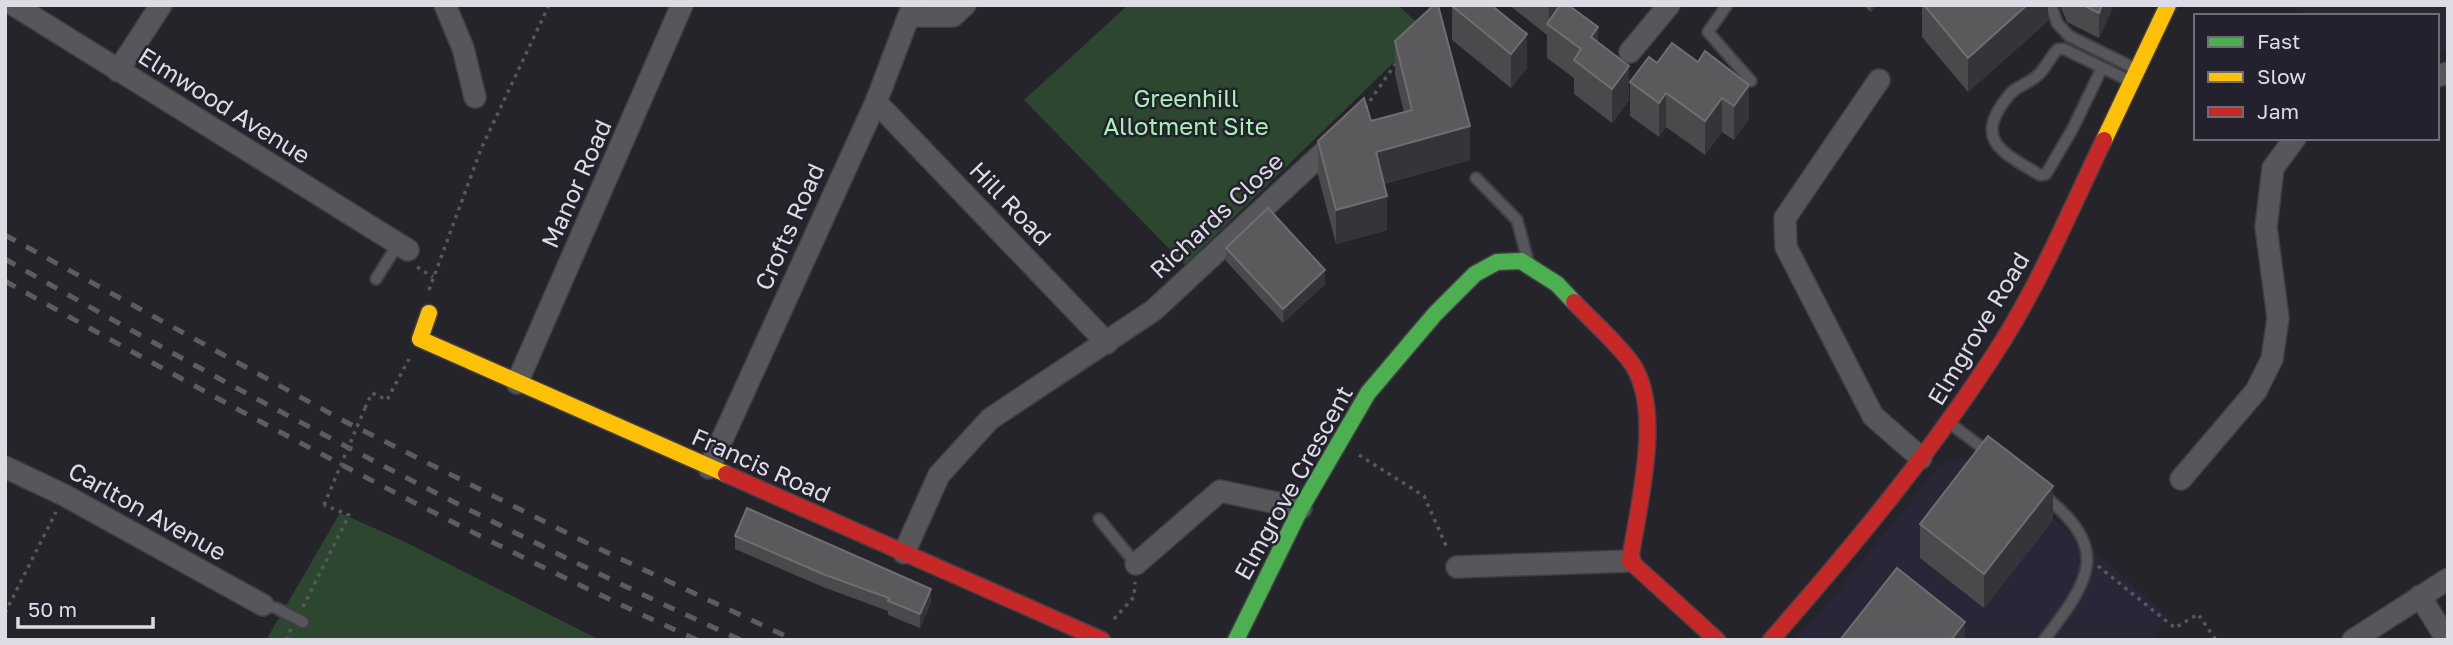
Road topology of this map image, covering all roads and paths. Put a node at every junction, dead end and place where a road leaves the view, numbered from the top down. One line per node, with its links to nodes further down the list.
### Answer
1 (15, 5): 15 (street, Elmwood Avenue)
2 (161, 5): 15 (street)
3 (444, 5): 19 (street)
4 (548, 5): 26 (path)
5 (682, 5): 31 (street, Manor Road)
6 (965, 5): 11 (street)
7 (1668, 5): 12 (street)
8 (1727, 5): 18 (lane)
9 (2051, 5): 16 (lane)
10 (2168, 5): 16 (street, Elmgrove Road)
11 (912, 11): 20 (street, Crofts Road)
12 (1630, 52)
13 (1402, 58): 21 (path)
14 (2102, 68): 14 (lane); 16 (lane)
15 (118, 71): 24 (street, Elmwood Avenue)
16 (2136, 76): 32 (street, Elmgrove Road)
17 (1879, 80): 34 (street)
18 (1751, 81)
19 (475, 97)
20 (876, 102): 30 (street, Hill Road); 37 (street, Crofts Road)
21 (1357, 121): 30 (street, Richards Close)
22 (2294, 140): 38 (street)
23 (1476, 178): 25 (lane)
24 (403, 247): 27 (lane)
25 (1530, 267): 33 (street, Elmgrove Crescent); 45 (street, Elmgrove Crescent)
26 (433, 277)
27 (376, 279)
28 (429, 313): 29 (street)
29 (420, 339): 31 (street, Francis Road); 52 (path, bridge)
30 (1107, 343): 43 (street, Richards Close)
31 (517, 383): 37 (street, Francis Road)
32 (1949, 423): 34 (street, Elmgrove Road); 35 (lane)
33 (1338, 442): 41 (street, Elmgrove Crescent); 47 (path)
34 (1921, 458): 57 (street, Elmgrove Road)
35 (2005, 465)
36 (5, 467): 40 (street, Carlton Avenue)
37 (709, 468): 43 (street, Francis Road)
38 (2181, 479)
39 (2036, 489): 44 (lane)
40 (64, 495): 50 (street, Carlton Avenue); 51 (path)
41 (1301, 508): 46 (street); 55 (street, Elmgrove Crescent)
42 (1099, 519): 46 (lane)
43 (904, 553): 54 (street, Francis Road)
44 (2089, 558): 58 (lane); 59 (path)
45 (1630, 561): 47 (street); 56 (street)
46 (1136, 564): 53 (path)
47 (1457, 567)
48 (2448, 579): 49 (street)
49 (2420, 596): 60 (street); 61 (street)
50 (263, 605): 52 (lane)
51 (5, 613)
52 (300, 620)
53 (1111, 622)
54 (1095, 636)
55 (1236, 640)
56 (1717, 640)
57 (1771, 640)
58 (2045, 640)
59 (2216, 640)
60 (2353, 640)
61 (2447, 640)

